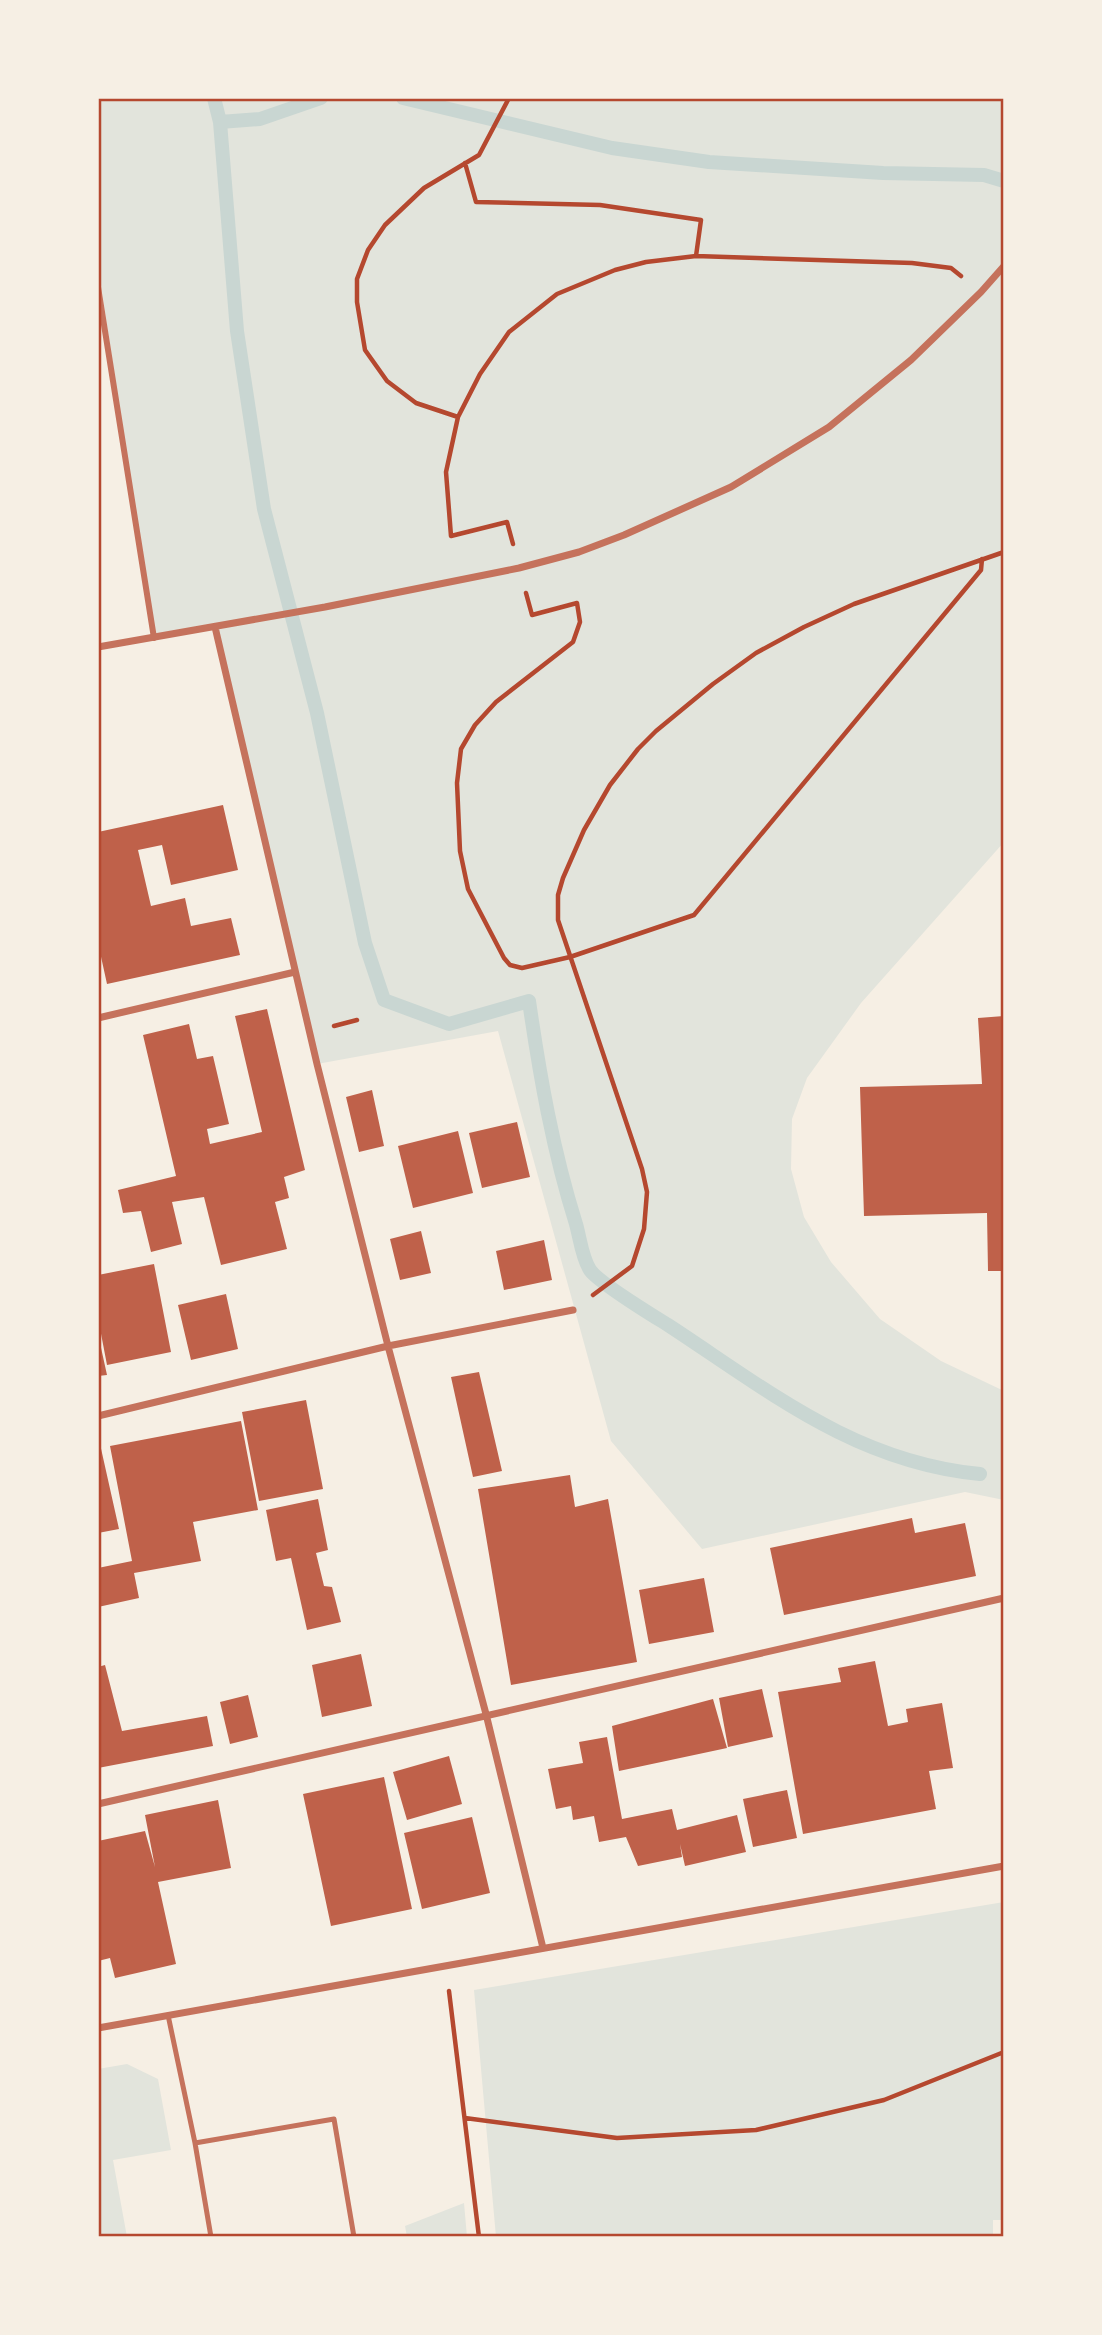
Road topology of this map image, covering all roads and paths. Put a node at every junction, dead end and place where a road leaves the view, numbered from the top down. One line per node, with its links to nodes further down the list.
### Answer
1 (509, 98): 2 (path)
2 (465, 162): 3 (path); 7 (path)
3 (696, 256): 6 (path); 7 (path)
4 (1004, 266): 6 (street)
5 (98, 287): 12 (street)
6 (981, 292): 10 (street)
7 (458, 417): 10 (path)
8 (1003, 550): 9 (path)
9 (982, 559): 14 (path); 14 (path)
10 (519, 568): 11 (street); 14 (path)
11 (215, 627): 12 (street); 15 (street)
12 (154, 638): 13 (street)
13 (98, 648)
14 (570, 957): 17 (path)
15 (295, 972): 16 (street); 18 (street)
16 (98, 1018)
17 (573, 1310): 18 (street)
18 (388, 1346): 19 (street); 21 (street)
19 (98, 1416)
20 (1004, 1598): 21 (street)
21 (486, 1714): 22 (street); 24 (street)
22 (98, 1804)
23 (1004, 1866): 24 (street)
24 (543, 1948): 25 (street)
25 (446, 1966): 26 (street); 29 (path)
26 (168, 2015): 27 (street); 30 (lane)
27 (98, 2028)
28 (1004, 2052): 29 (path)
29 (465, 2118): 33 (path)
30 (195, 2143): 31 (lane); 32 (lane)
31 (211, 2237)
32 (354, 2237)
33 (479, 2237)

